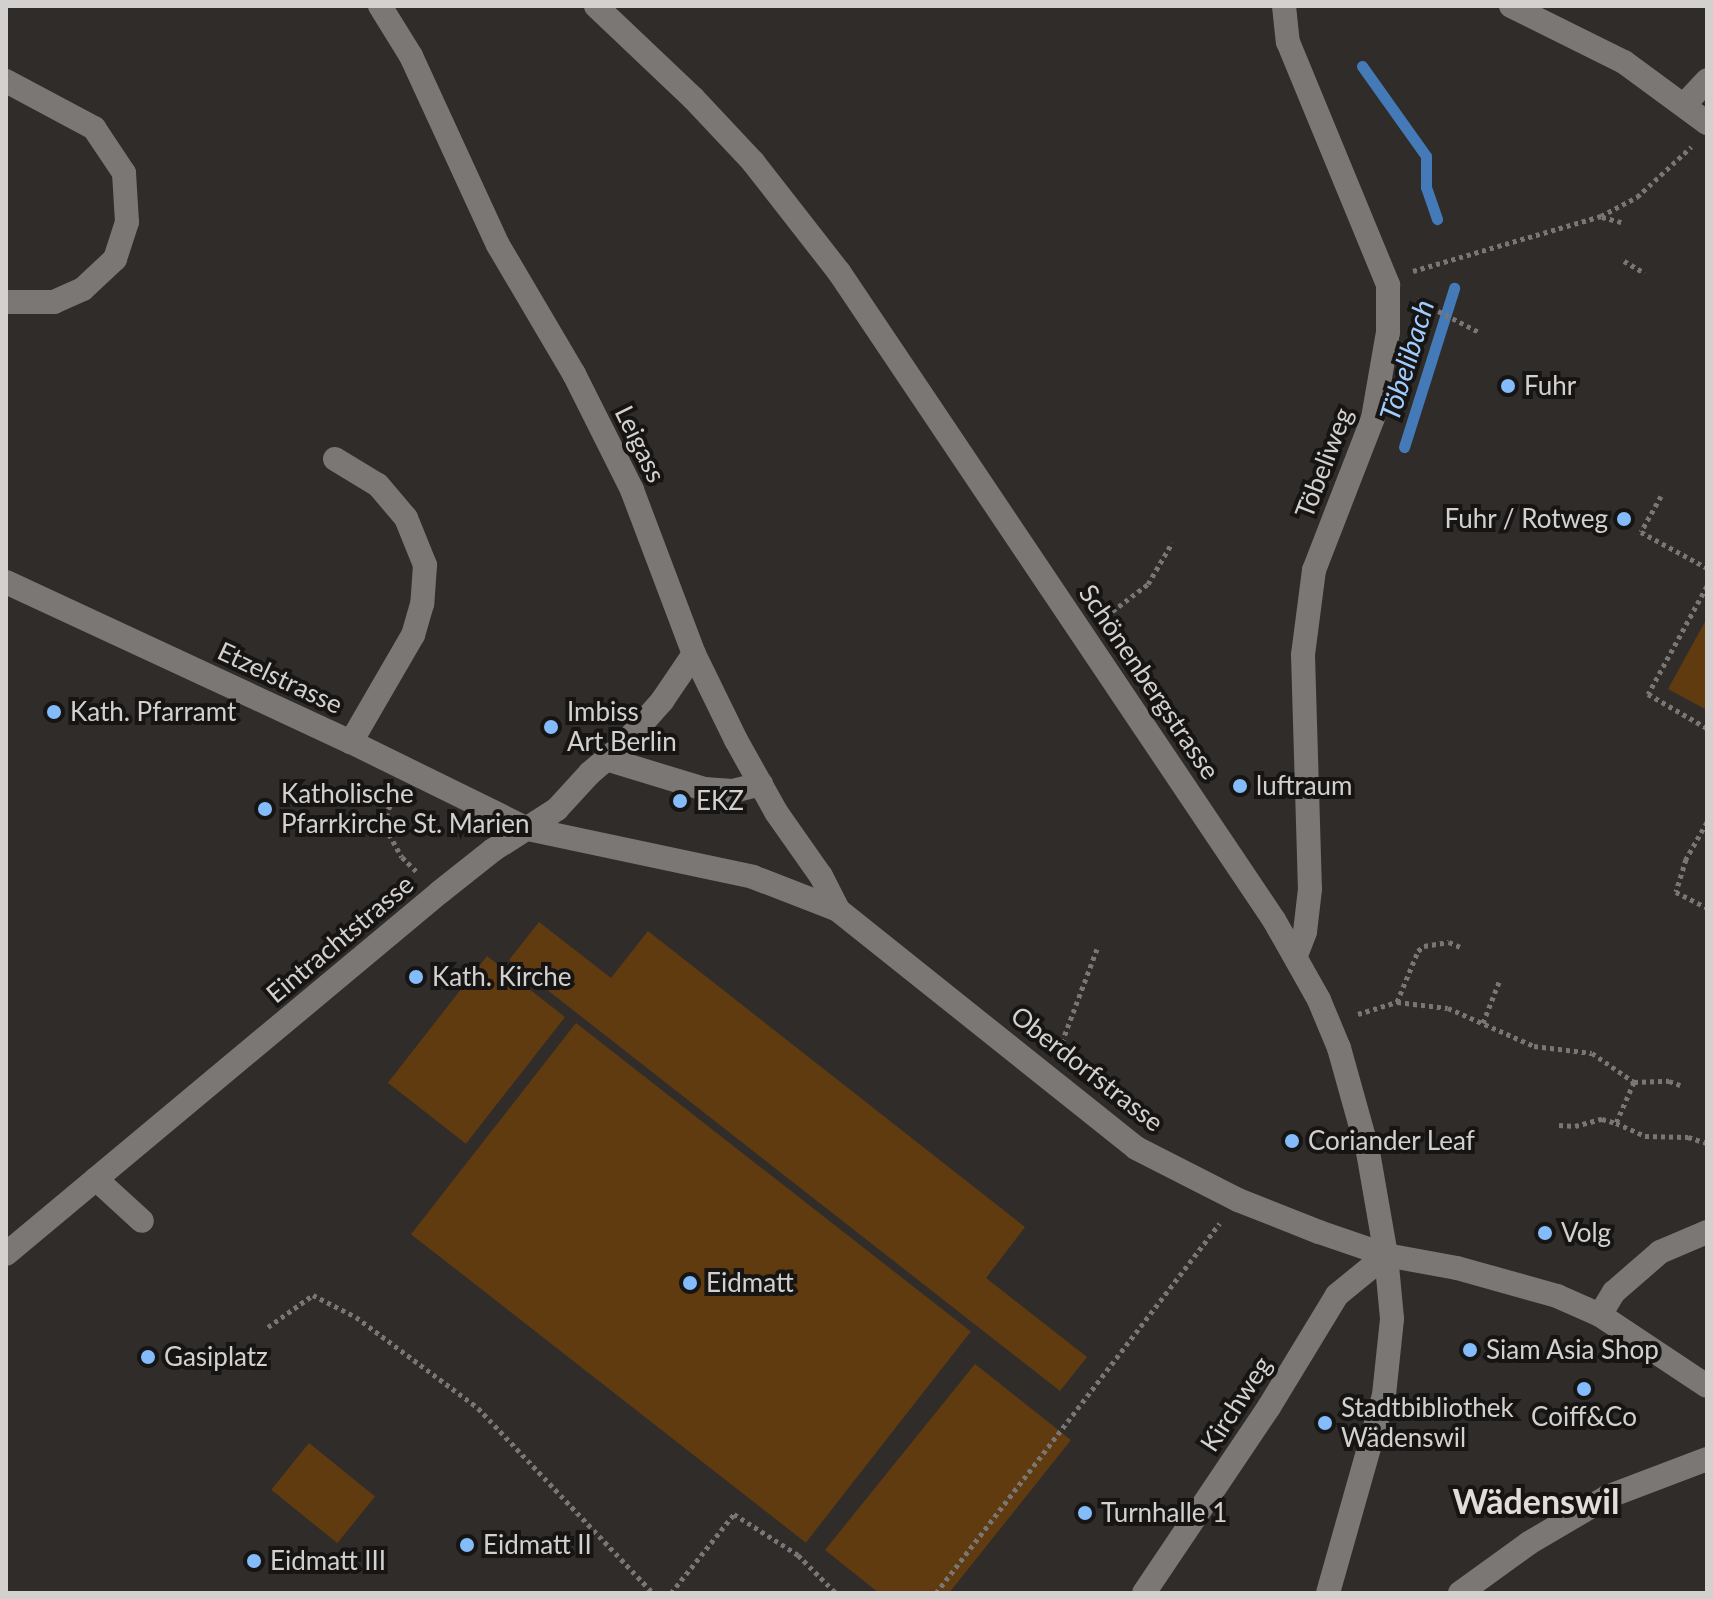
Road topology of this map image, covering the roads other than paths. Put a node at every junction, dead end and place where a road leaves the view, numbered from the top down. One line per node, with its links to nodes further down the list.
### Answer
1 (380, 6): 12 (street, Leigass)
2 (596, 6): 18 (street, Schönenbergstrasse)
3 (1284, 6): 18 (street, Töbeliweg)
4 (1511, 6): 7 (street)
5 (1707, 80): 7 (street)
6 (6, 81): 9 (street)
7 (1684, 105): 8 (street)
8 (1702, 133)
9 (6, 302)
10 (335, 459): 13 (street)
11 (6, 582): 13 (street, Etzelstrasse)
12 (694, 654): 14 (street, Eintrachtstrasse); 15 (street, Leigass)
13 (351, 742): 16 (street, Etzelstrasse)
14 (606, 759): 15 (street); 16 (street, Eintrachtstrasse)
15 (761, 784): 17 (street, Leigass)
16 (528, 829): 17 (street, Oberdorfstrasse); 19 (street, Eintrachtstrasse)
17 (838, 910): 23 (street, Oberdorfstrasse)
18 (1296, 956): 23 (street, Schönenbergstrasse)
19 (96, 1179): 20 (street); 22 (street, Eintrachtstrasse)
20 (142, 1221)
21 (1707, 1232): 24 (street)
22 (6, 1254)
23 (1386, 1255): 24 (street, Oberdorfstrasse); 27 (street, Kirchweg); 28 (street, Schönenbergstrasse)
24 (1600, 1315): 25 (street, Oberdorfstrasse)
25 (1707, 1386)
26 (1707, 1459): 29 (street)
27 (1144, 1593)
28 (1328, 1593)
29 (1460, 1593)

